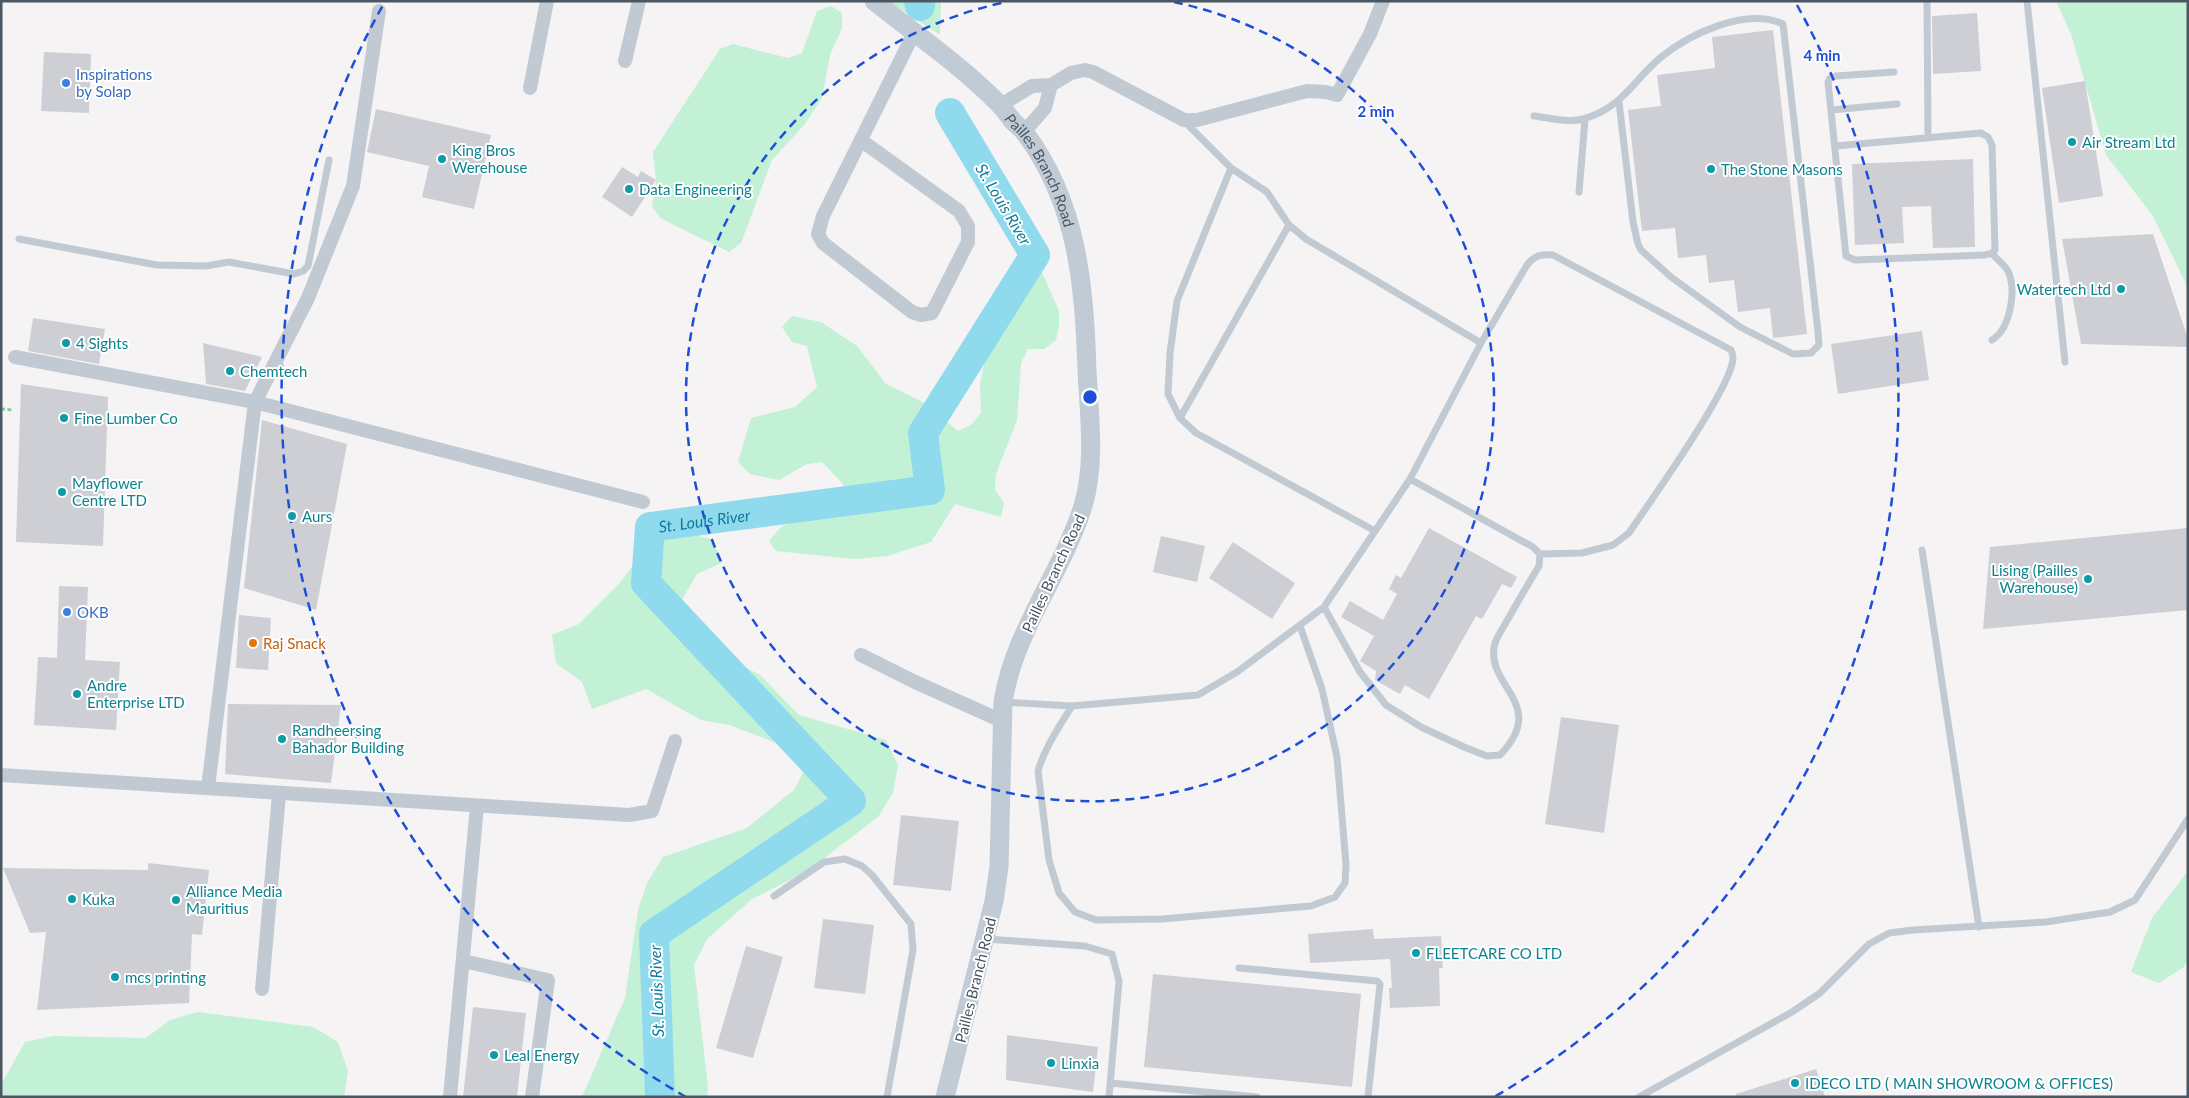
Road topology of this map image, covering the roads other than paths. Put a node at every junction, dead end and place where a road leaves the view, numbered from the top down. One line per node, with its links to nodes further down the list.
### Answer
1 (547, 1): 12 (street)
2 (639, 1): 9 (street)
3 (874, 1): 8 (main road, Pailles Branch Road)
4 (1383, 1): 19 (street)
5 (1927, 1): 21 (lane)
6 (2027, 1): 33 (lane)
7 (379, 11): 34 (street)
8 (914, 33): 15 (main road, Pailles Branch Road); 22 (street)
9 (625, 61)
10 (1894, 72): 16 (lane)
11 (1051, 85): 15 (street); 19 (street); 20 (street)
12 (530, 88)
13 (1619, 102): 13 (lane); 18 (lane)
14 (1897, 104): 16 (lane)
15 (1001, 105): 20 (main road, Pailles Branch Road)
16 (1831, 110): 23 (lane)
17 (1534, 116): 18 (lane)
18 (1585, 119): 26 (lane)
19 (1184, 120): 25 (lane)
20 (1024, 132): 44 (main road, Pailles Branch Road)
21 (1928, 138): 23 (lane); 29 (lane)
22 (862, 141): 22 (street)
23 (1836, 146): 29 (lane)
24 (328, 160): 28 (lane)
25 (1231, 168): 27 (lane); 35 (lane)
26 (1579, 192)
27 (1290, 225): 31 (lane); 35 (lane)
28 (19, 239)
29 (1992, 253): 30 (lane)
30 (1992, 340)
31 (1481, 344): 36 (lane); 40 (lane)
32 (15, 357): 34 (street)
33 (2065, 362)
34 (255, 402): 37 (street); 49 (street)
35 (1180, 418): 38 (lane)
36 (1410, 479): 38 (lane); 40 (lane)
37 (643, 502)
38 (1375, 531): 41 (lane)
39 (1922, 550): 54 (lane)
40 (1540, 554): 41 (lane)
41 (1324, 607): 42 (lane)
42 (1300, 626): 45 (lane); 45 (lane)
43 (861, 655): 46 (street)
44 (1003, 702): 45 (lane); 46 (main road, Pailles Branch Road)
45 (1072, 706)
46 (1002, 721): 55 (main road, Pailles Branch Road)
47 (675, 741): 51 (street)
48 (1, 775): 49 (street)
49 (208, 788): 50 (street)
50 (279, 794): 51 (street); 58 (street)
51 (477, 806): 56 (street)
52 (2188, 819): 54 (lane)
53 (774, 896): 62 (lane)
54 (1979, 927): 67 (lane)
55 (985, 939): 59 (lane); 63 (main road, Pailles Branch Road)
56 (462, 961): 60 (street); 61 (street)
57 (1239, 968): 66 (lane)
58 (262, 989)
59 (1110, 1083): 64 (lane); 65 (lane)
60 (450, 1097)
61 (532, 1097)
62 (887, 1097)
63 (945, 1097)
64 (1109, 1097)
65 (1257, 1097)
66 (1368, 1097)
67 (1639, 1097)

